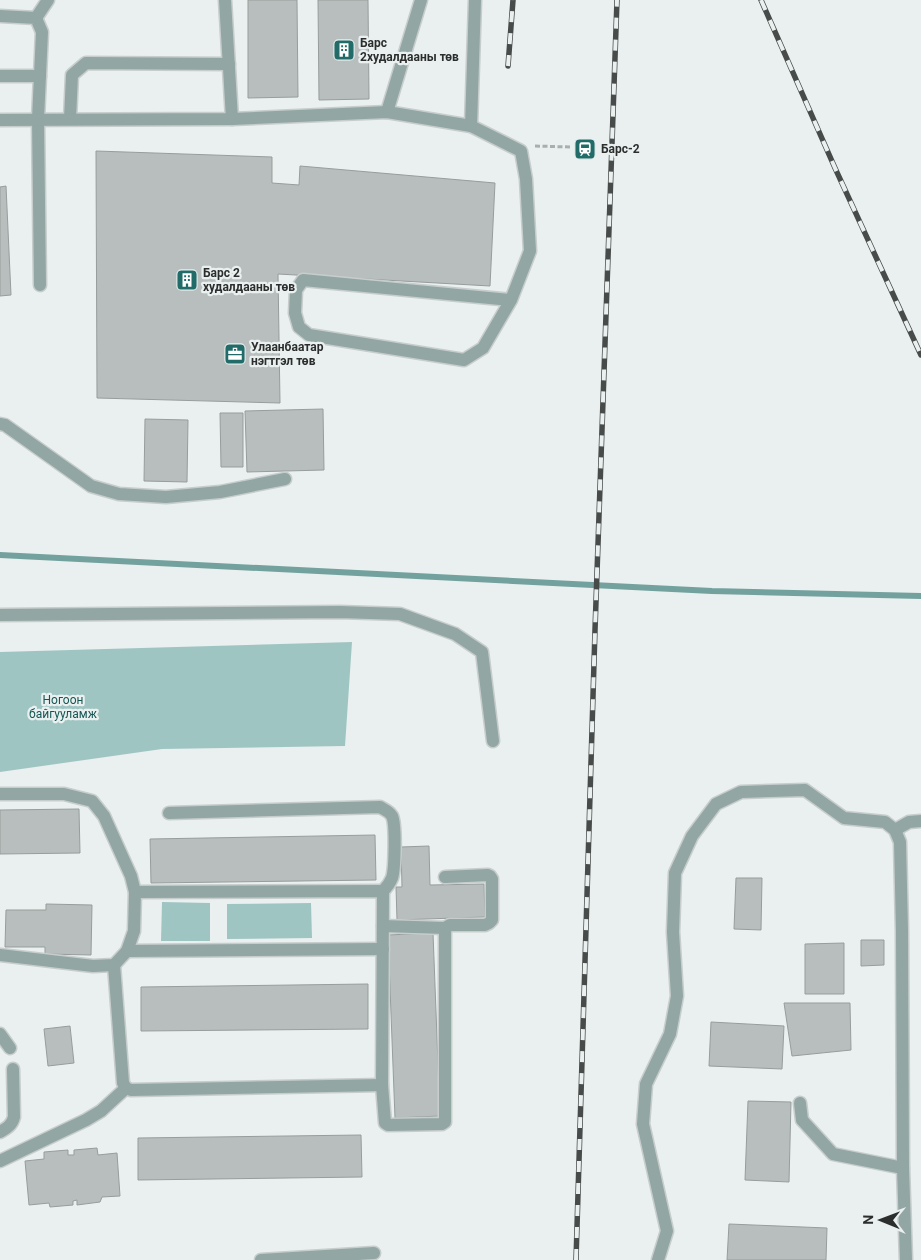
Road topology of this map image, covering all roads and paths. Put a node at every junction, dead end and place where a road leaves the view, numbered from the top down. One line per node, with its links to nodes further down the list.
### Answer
1 (48, 0): 6 (street)
2 (225, 0): 7 (street)
3 (421, 0): 10 (street)
4 (475, 0): 15 (street)
5 (0, 16): 6 (street)
6 (36, 18): 9 (street)
7 (229, 64): 12 (street); 13 (street)
8 (0, 76): 9 (street)
9 (40, 76): 11 (street)
10 (386, 112): 13 (street); 15 (street)
11 (38, 119): 12 (street); 14 (street); 18 (street)
12 (70, 119): 13 (street)
13 (232, 119)
14 (0, 120)
15 (471, 126): 17 (street)
16 (570, 147): 17 (path)
17 (521, 151): 19 (street)
18 (40, 285)
19 (511, 300): 19 (street)
20 (0, 424): 21 (street)
21 (284, 479)
22 (0, 615): 23 (street)
23 (493, 741)
24 (0, 794): 30 (street)
25 (169, 813): 29 (street)
26 (921, 820): 27 (street)
27 (895, 830): 45 (street); 48 (street)
28 (445, 877): 32 (street)
29 (383, 891): 30 (street); 31 (street)
30 (135, 892): 34 (street)
31 (383, 926): 32 (street); 33 (street)
32 (445, 928): 40 (street)
33 (383, 949): 34 (street); 40 (street)
34 (127, 951): 36 (street)
35 (0, 955): 36 (street)
36 (114, 965): 41 (street)
37 (0, 1034): 38 (street)
38 (10, 1048)
39 (13, 1069): 43 (street)
40 (382, 1085): 41 (street)
41 (126, 1088): 44 (street)
42 (800, 1104): 45 (street)
43 (0, 1132)
44 (0, 1161)
45 (903, 1168): 49 (street)
46 (374, 1253): 47 (street)
47 (261, 1260)
48 (658, 1260)
49 (906, 1260)

